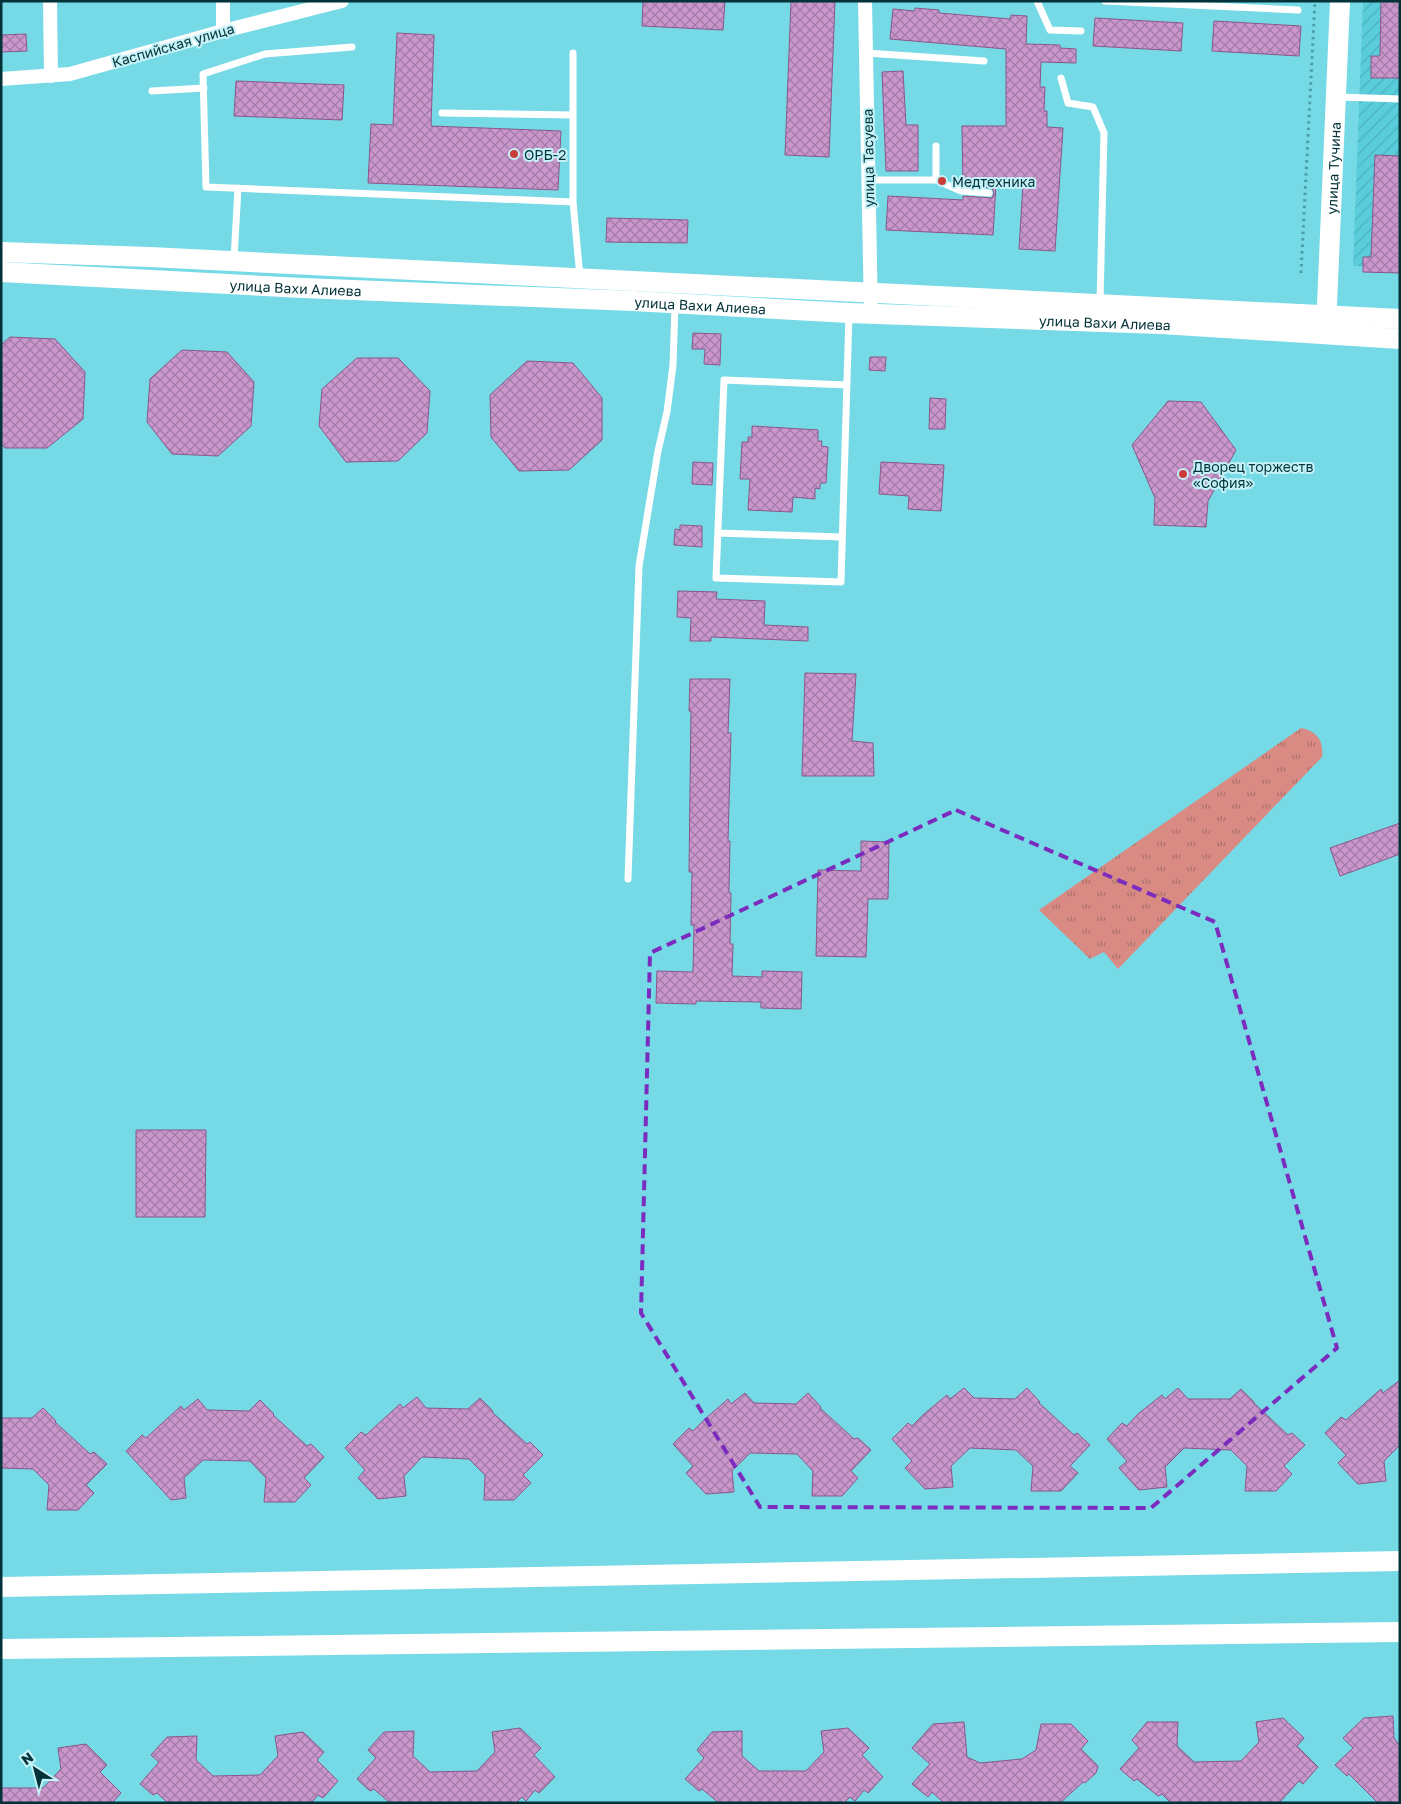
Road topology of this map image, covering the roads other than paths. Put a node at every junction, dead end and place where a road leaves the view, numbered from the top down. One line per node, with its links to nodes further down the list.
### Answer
1 (50, 1): 16 (street)
2 (223, 1): 10 (street)
3 (342, 1): 10 (street, Каспийская улица)
4 (865, 1): 14 (street, улица Тасуева)
5 (1037, 1): 11 (lane)
6 (1105, 1): 8 (lane)
7 (1340, 1): 21 (main road, улица Тучина)
8 (1201, 4): 9 (lane)
9 (1298, 10)
10 (223, 31): 16 (street, Каспийская улица)
11 (1081, 31)
12 (352, 47): 19 (lane)
13 (573, 53): 24 (lane)
14 (866, 53): 15 (lane); 26 (street, улица Тасуева)
15 (984, 61)
16 (51, 76): 18 (street, Каспийская улица)
17 (1060, 78): 37 (lane)
18 (1, 79)
19 (204, 88): 20 (lane); 28 (lane)
20 (152, 91)
21 (1336, 96): 22 (lane); 41 (main road, улица Тучина)
22 (1400, 99)
23 (442, 113): 24 (lane)
24 (573, 115): 30 (lane)
25 (936, 146): 27 (lane)
26 (868, 180): 27 (lane); 35 (street, улица Тасуева)
27 (936, 180): 29 (lane)
28 (238, 188): 30 (lane); 32 (lane)
29 (989, 193)
30 (573, 202): 34 (lane)
31 (1, 252): 32 (main road, улица Вахи Алиева)
32 (233, 262): 34 (main road, улица Вахи Алиева)
33 (1, 272): 36 (main road, улица Вахи Алиева)
34 (580, 280): 35 (main road, улица Вахи Алиева)
35 (870, 294): 37 (main road, улица Вахи Алиева); 39 (street, улица Тасуева)
36 (675, 303): 38 (main road, улица Вахи Алиева); 46 (lane)
37 (1100, 305): 41 (main road, улица Вахи Алиева)
38 (849, 313): 39 (main road, улица Вахи Алиева); 43 (lane)
39 (871, 314): 41 (main road, улица Вахи Алиева)
40 (1400, 319): 41 (main road, улица Вахи Алиева)
41 (1326, 325): 42 (main road, улица Вахи Алиева)
42 (1400, 339)
43 (847, 385): 44 (lane); 45 (lane)
44 (718, 533): 45 (lane); 45 (lane)
45 (842, 537)
46 (628, 879)
47 (1400, 1562): 48 (main road)
48 (1, 1587)
49 (1400, 1632): 50 (main road)
50 (1, 1649)

